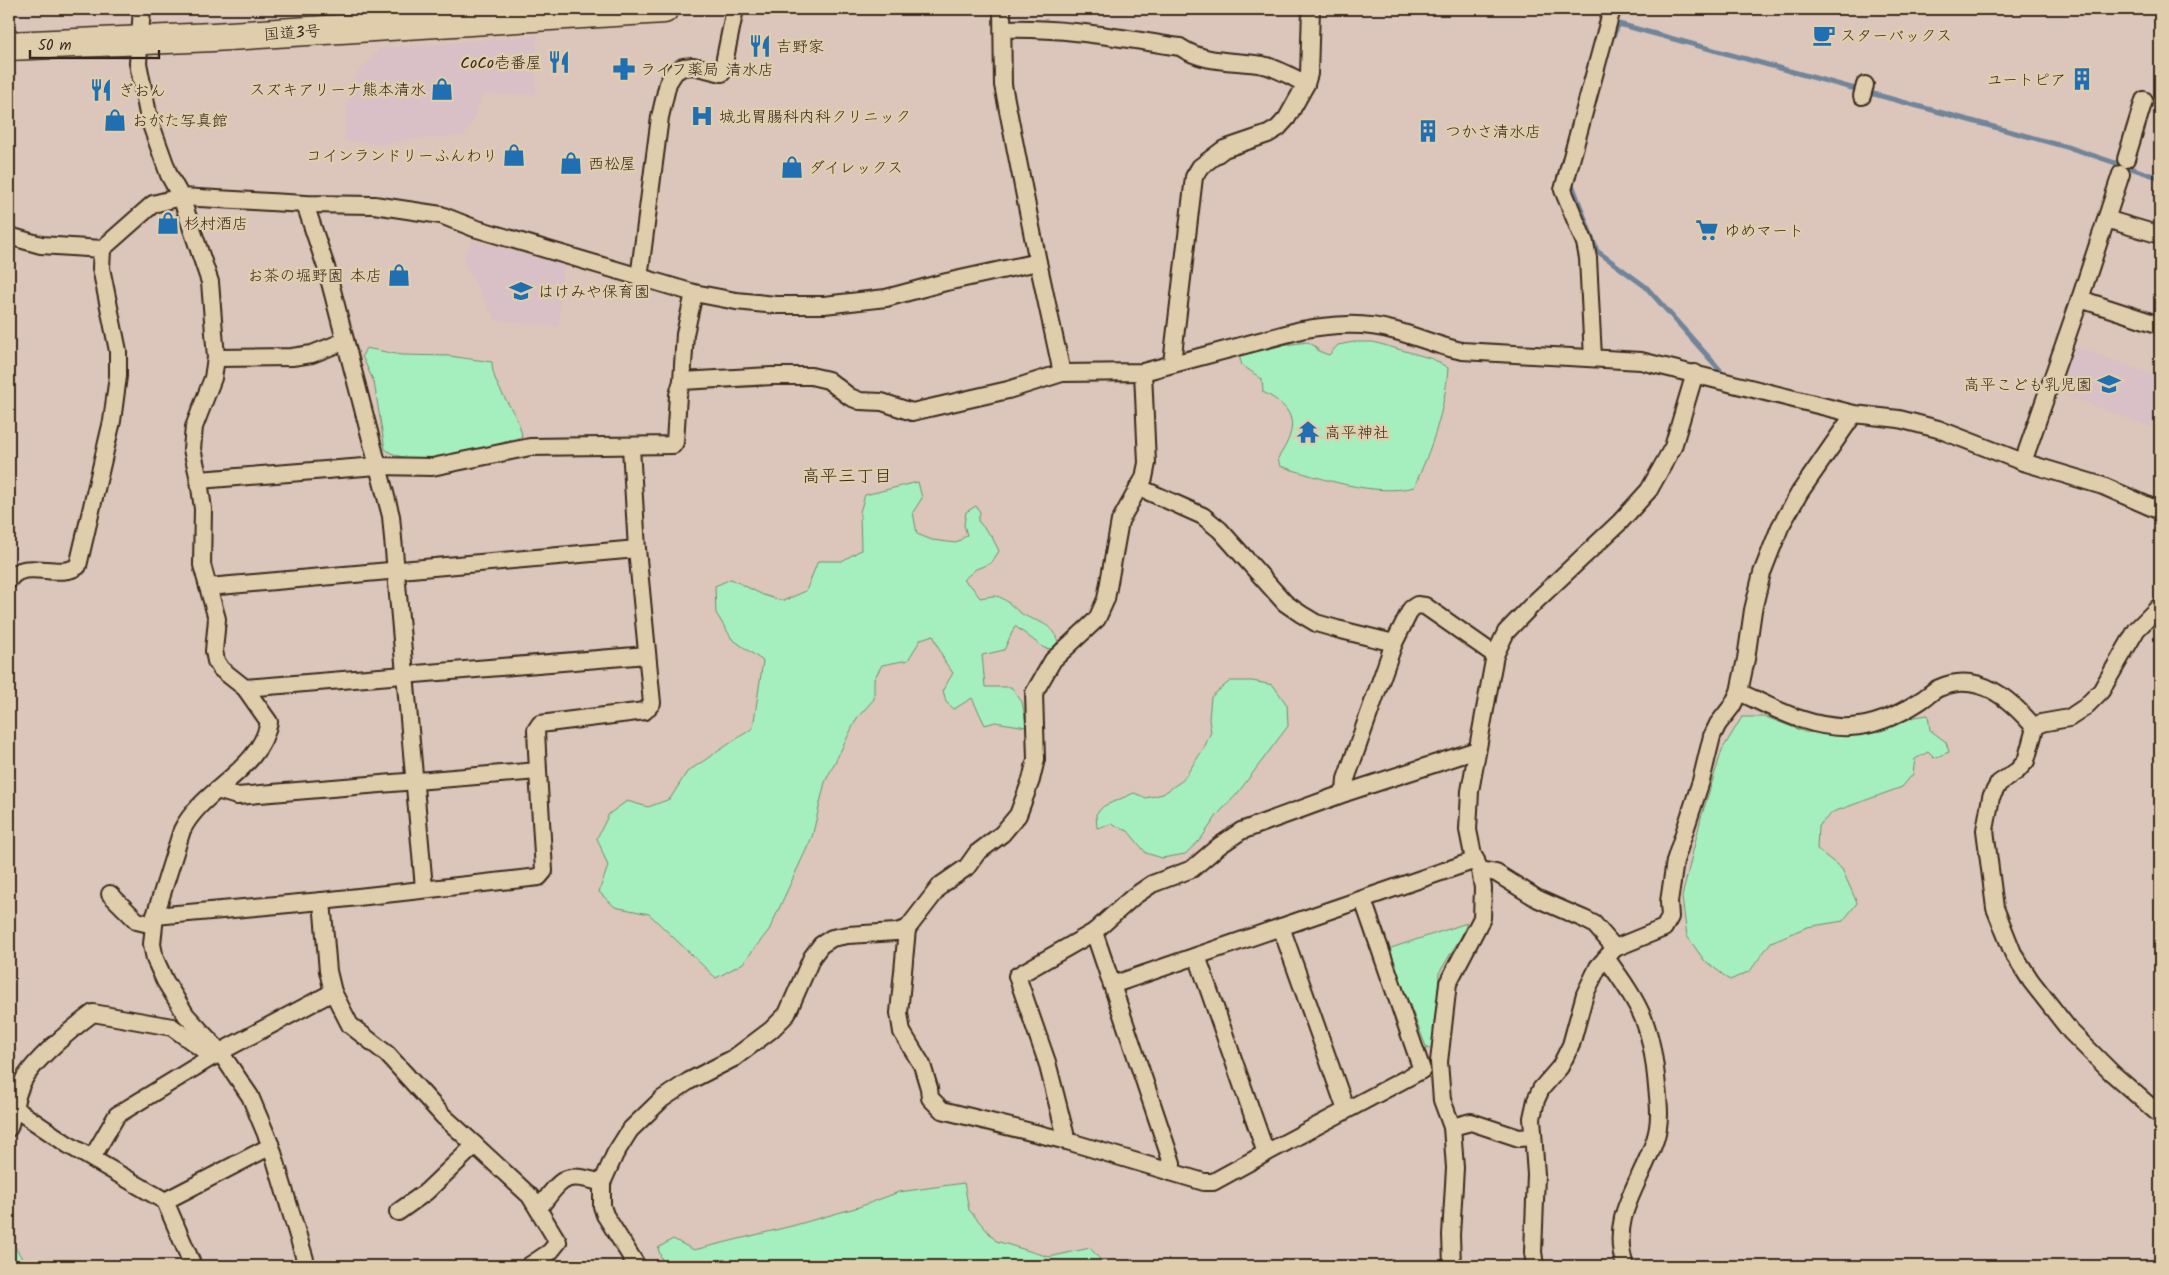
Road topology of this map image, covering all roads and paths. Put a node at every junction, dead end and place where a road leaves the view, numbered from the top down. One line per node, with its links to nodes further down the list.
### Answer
1 (142, 9): 8 (street)
2 (664, 9): 8 (highway, 国道3号)
3 (735, 9): 19 (street)
4 (1002, 9): 7 (street)
5 (1311, 9): 10 (street)
6 (1612, 9): 25 (street)
7 (1002, 29): 10 (street); 18 (street)
8 (139, 39): 9 (highway, 国道3号); 12 (street)
9 (9, 46)
10 (1306, 84): 26 (street)
11 (2144, 100): 14 (street)
12 (181, 198): 13 (street); 17 (street); 24 (street)
13 (305, 204): 19 (street); 23 (street)
14 (2106, 218): 15 (street); 21 (street)
15 (2160, 235)
16 (9, 236): 17 (street)
17 (102, 249): 40 (street)
18 (1038, 262): 20 (street); 28 (street)
19 (639, 278): 20 (street)
20 (694, 293): 30 (street)
21 (2080, 299): 22 (street); 33 (street)
22 (2160, 325)
23 (345, 341): 24 (street); 34 (street)
24 (216, 358): 35 (street)
25 (1593, 358): 26 (street); 29 (street)
26 (1172, 363): 27 (street)
27 (1143, 372): 28 (street); 36 (street)
28 (1062, 373): 30 (street)
29 (1695, 373): 31 (street); 45 (street)
30 (682, 381): 32 (street)
31 (1854, 414): 33 (street); 48 (street)
32 (630, 447): 34 (street); 38 (street)
33 (2023, 462): 37 (street)
34 (377, 466): 35 (street); 39 (street)
35 (199, 480): 41 (street)
36 (1138, 487): 43 (street); 62 (street)
37 (2160, 511)
38 (637, 549): 39 (street); 44 (street)
39 (396, 570): 41 (street); 46 (street)
40 (9, 580)
41 (208, 587): 47 (street)
42 (2160, 606): 49 (street)
43 (1394, 643): 45 (street); 54 (street)
44 (648, 655): 46 (street); 51 (street)
45 (1494, 655): 50 (street)
46 (405, 674): 47 (street); 52 (street)
47 (245, 688): 53 (street)
48 (1739, 692): 49 (street); 64 (street)
49 (2035, 728): 73 (street)
50 (1477, 750): 54 (street); 55 (street)
51 (538, 771): 52 (street); 56 (street)
52 (415, 782): 53 (street); 56 (street)
53 (217, 790): 60 (street)
54 (1345, 793): 63 (street)
55 (1478, 865): 58 (street); 64 (street); 69 (street)
56 (424, 888): 59 (street)
57 (110, 894): 60 (street)
58 (1363, 900): 61 (street); 70 (street)
59 (322, 901): 60 (street); 67 (street)
60 (154, 921): 68 (street)
61 (1281, 927): 65 (street); 72 (street)
62 (907, 929): 77 (street); 83 (street)
63 (1094, 932): 66 (street); 77 (street)
64 (1611, 953): 76 (street); 93 (street)
65 (1197, 956): 66 (street); 80 (street)
66 (1112, 985): 82 (street)
67 (333, 992): 68 (street); 78 (street)
68 (217, 1054): 71 (street); 79 (street); 81 (street)
69 (1440, 1062): 70 (street); 74 (street)
70 (1422, 1070): 72 (street)
71 (14, 1108): 75 (street); 81 (street)
72 (1346, 1110): 80 (street)
73 (2160, 1115)
74 (1452, 1127): 76 (street); 91 (street)
75 (9, 1128)
76 (1532, 1136): 92 (street)
77 (1067, 1140): 82 (street)
78 (475, 1145): 85 (street); 86 (street)
79 (271, 1146): 84 (street); 88 (street)
80 (1266, 1153): 82 (street)
81 (92, 1158): 84 (street)
82 (1171, 1172)
83 (602, 1183): 85 (street); 90 (street)
84 (165, 1201): 87 (street)
85 (539, 1208): 89 (street)
86 (398, 1212)
87 (193, 1266)
88 (307, 1266)
89 (529, 1266)
90 (637, 1266)
91 (1452, 1266)
92 (1535, 1266)
93 (1624, 1266)

